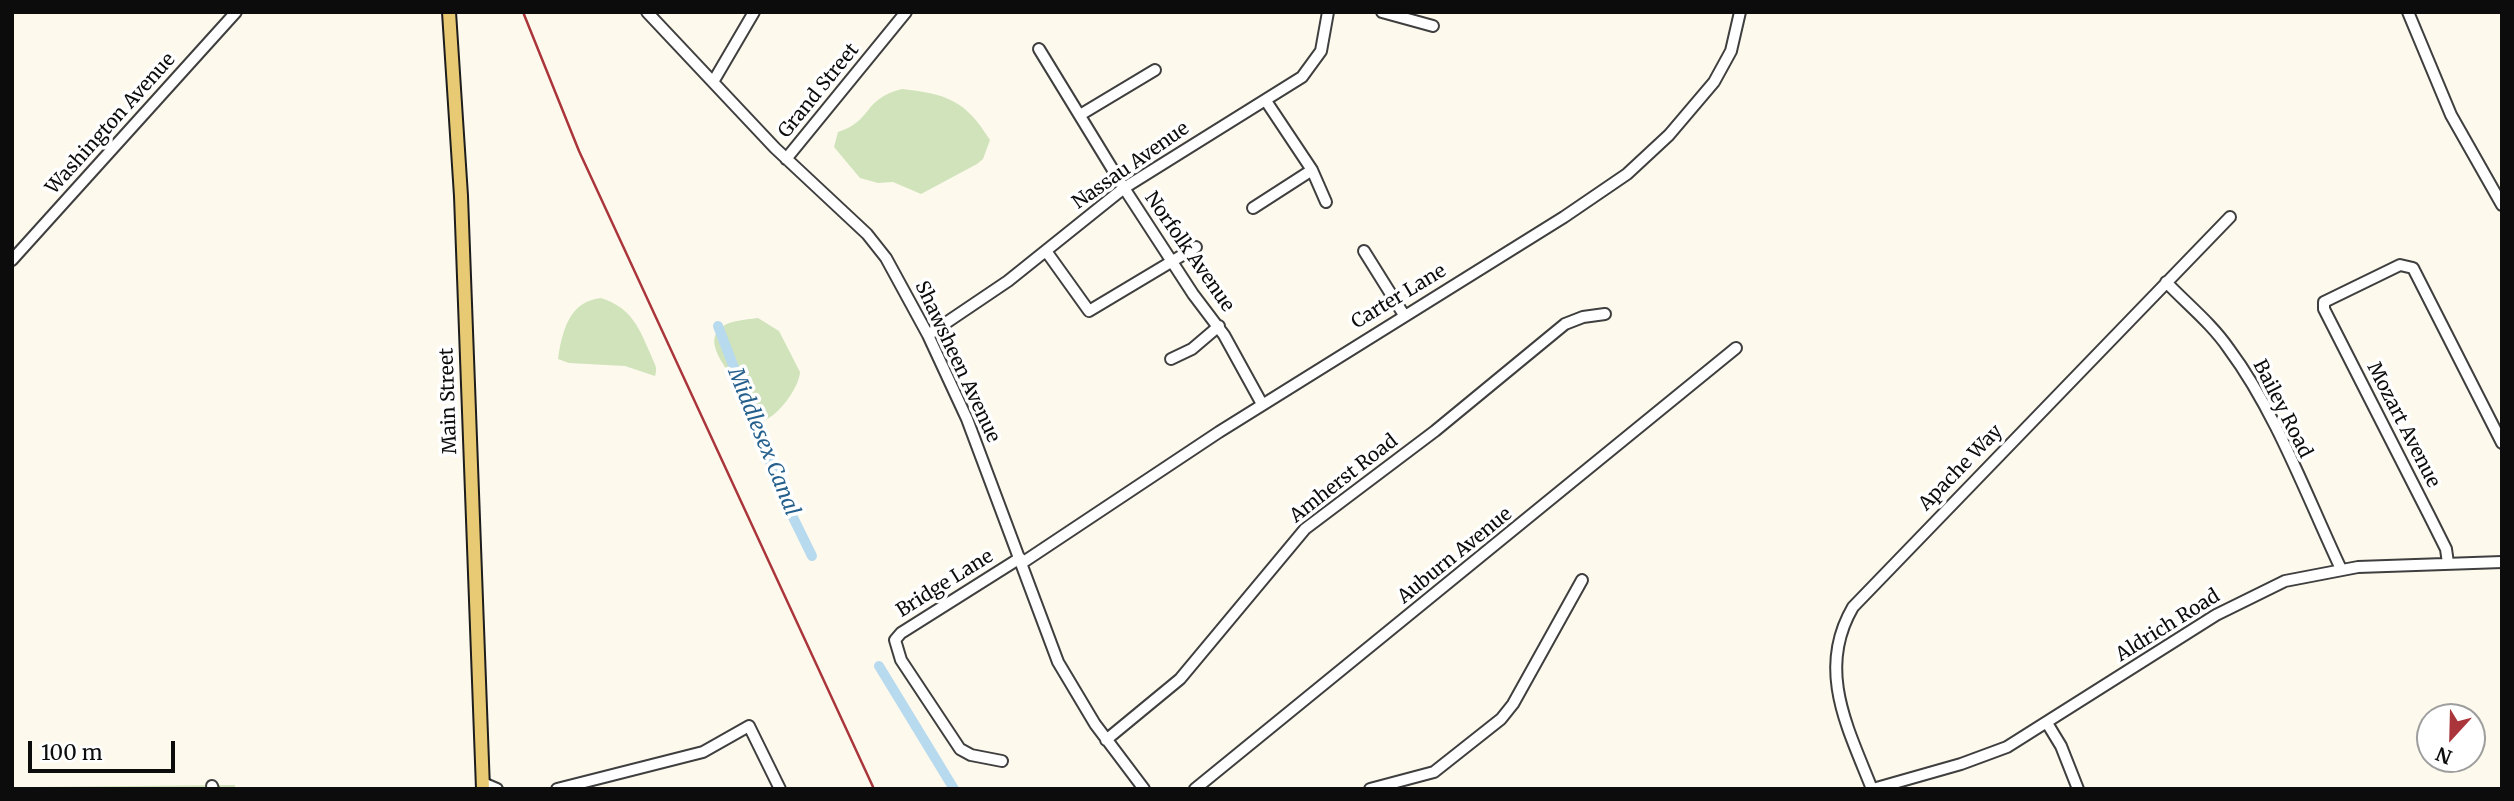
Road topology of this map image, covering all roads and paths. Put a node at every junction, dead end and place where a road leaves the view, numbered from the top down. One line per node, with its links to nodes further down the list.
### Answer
1 (236, 12): 26 (street, Washington Avenue)
2 (449, 12): 45 (main road, Main Street)
3 (647, 12): 13 (street, Shawsheen Avenue)
4 (754, 12): 13 (street)
5 (906, 12): 16 (street, Grand Street)
6 (1328, 12): 14 (street, Nassau Avenue)
7 (1382, 12): 10 (street)
8 (1740, 12): 30 (street, Carter Lane)
9 (2408, 12): 20 (street)
10 (1433, 26)
11 (1039, 49): 15 (street, Norfolk Avenue)
12 (1154, 70): 15 (street)
13 (713, 82): 16 (street, Shawsheen Avenue)
14 (1266, 101): 17 (street); 18 (street, Nassau Avenue)
15 (1080, 115): 18 (street, Norfolk Avenue)
16 (786, 159): 32 (street, Shawsheen Avenue)
17 (1311, 170): 19 (street); 21 (street)
18 (1124, 188): 24 (street, Nassau Avenue); 27 (street, Norfolk Avenue)
19 (1326, 202)
20 (2502, 205)
21 (1253, 208)
22 (2230, 217): 28 (street, Apache Way)
23 (1196, 247): 27 (street)
24 (1046, 251): 27 (street); 32 (street, Nassau Avenue)
25 (1364, 251): 30 (street)
26 (12, 260)
27 (1172, 261): 31 (street, Norfolk Avenue)
28 (2166, 282): 40 (street, Bailey Road); 52 (street, Apache Way)
29 (1605, 314): 43 (street, Amherst Road)
30 (1404, 315): 35 (street, Carter Lane)
31 (1219, 326): 34 (street); 35 (street, Norfolk Avenue)
32 (929, 335): 37 (street, Shawsheen Avenue)
33 (1737, 348): 50 (street, Auburn Avenue)
34 (1171, 359)
35 (1262, 404): 37 (street, Carter Lane)
36 (2502, 443): 39 (street, Mozart Avenue)
37 (1021, 561): 43 (street, Shawsheen Avenue); 44 (street, Bridge Lane)
38 (2502, 562): 39 (street, Aldrich Road)
39 (2448, 563): 40 (street, Aldrich Road)
40 (2342, 569): 42 (street, Aldrich Road)
41 (1582, 580): 51 (street)
42 (2047, 723): 52 (street, Aldrich Road); 53 (street)
43 (1106, 740): 49 (street, Shawsheen Avenue)
44 (1002, 761)
45 (483, 786): 46 (street)
46 (497, 789)
47 (557, 789): 48 (street)
48 (780, 789)
49 (1144, 789)
50 (1195, 789)
51 (1370, 789)
52 (1873, 789)
53 (2078, 789)

